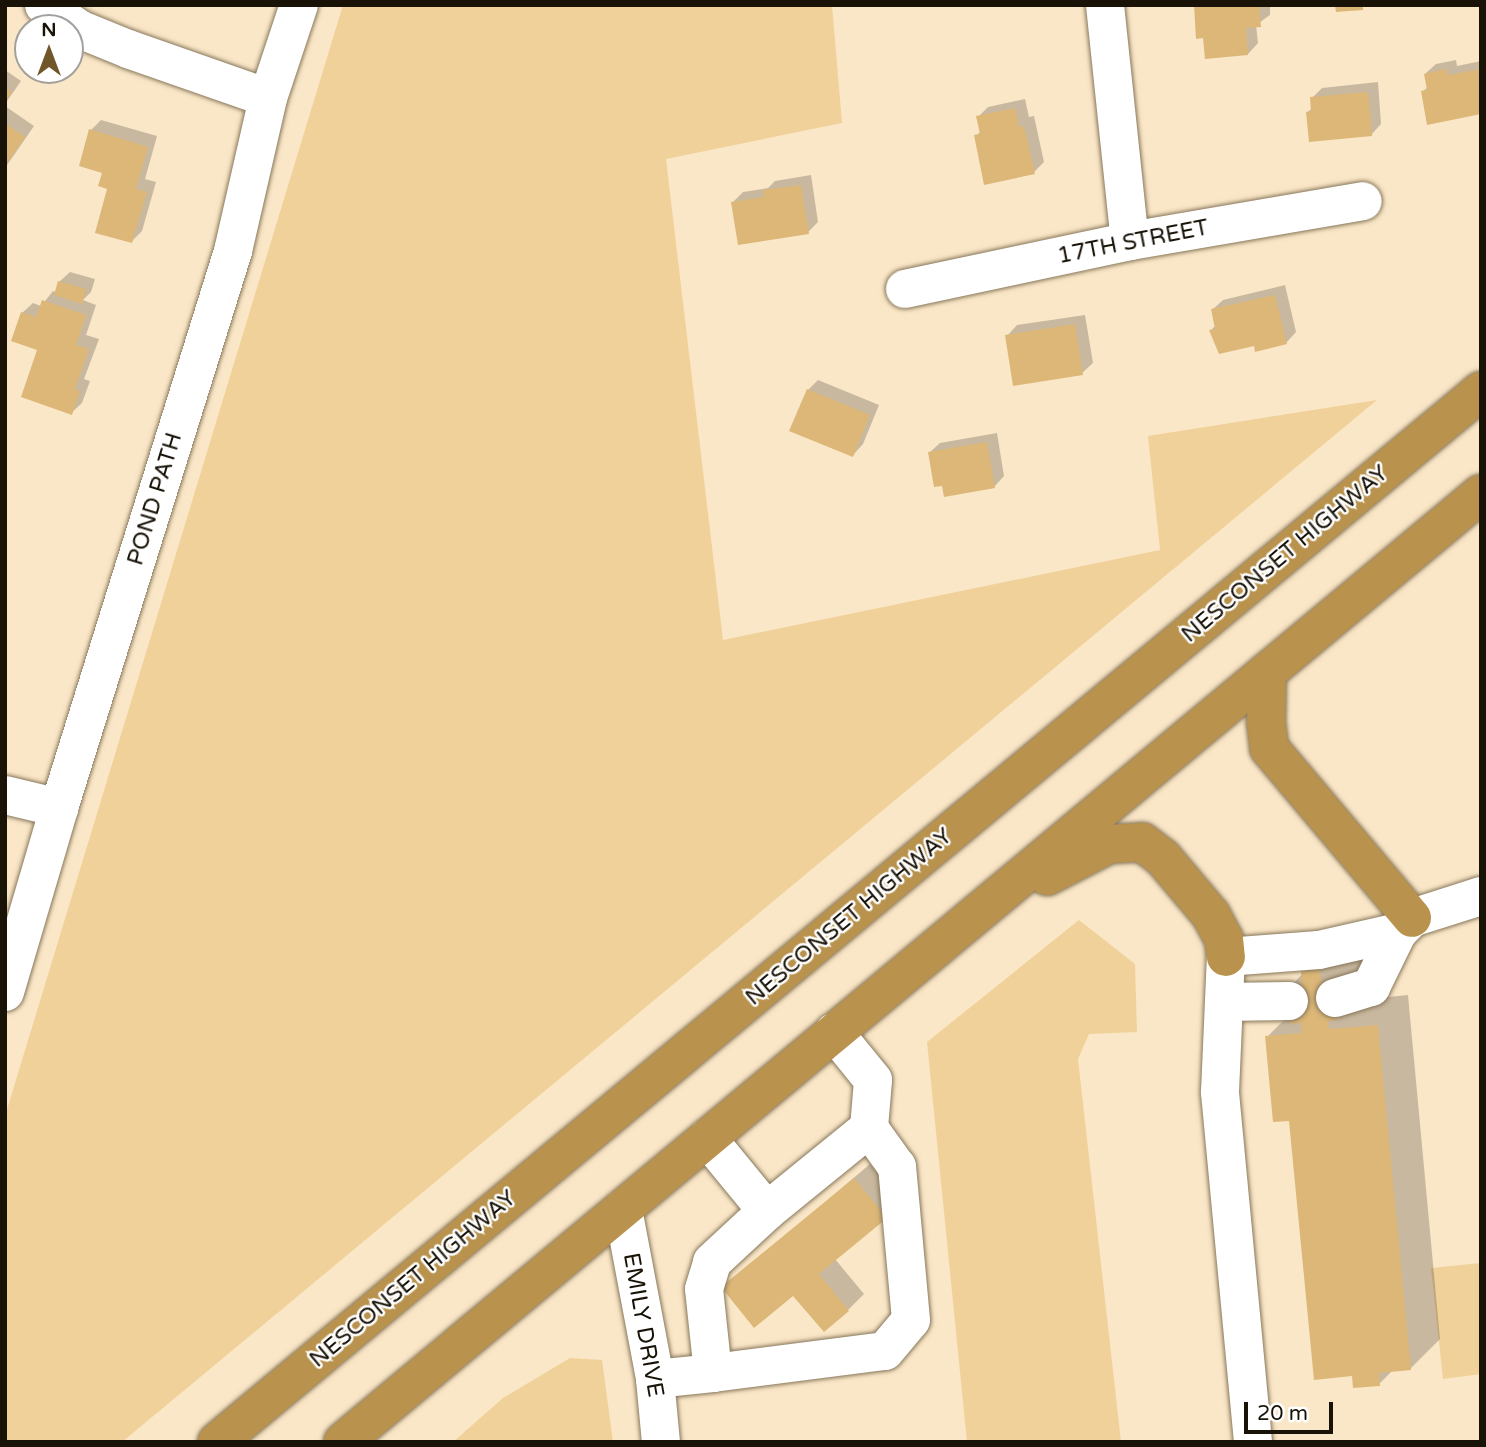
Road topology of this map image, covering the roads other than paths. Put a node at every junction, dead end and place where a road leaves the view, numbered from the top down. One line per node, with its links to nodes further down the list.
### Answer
1 (44, 5): 4 (street)
2 (299, 5): 4 (street, POND PATH)
3 (1104, 5): 6 (street)
4 (268, 98): 12 (street, POND PATH)
5 (1363, 201): 6 (street, 17TH STREET)
6 (1130, 241): 7 (street, 17TH STREET)
7 (905, 289)
8 (1481, 391): 28 (highway, NESCONSET HIGHWAY)
9 (1481, 494): 10 (highway)
10 (1268, 672): 14 (highway); 15 (highway)
11 (5, 794): 12 (street)
12 (59, 808): 17 (street, POND PATH)
13 (1481, 896): 15 (street)
14 (986, 907): 16 (highway); 21 (highway)
15 (1405, 925): 16 (street); 18 (street)
16 (1226, 957): 20 (street)
17 (5, 992)
18 (1335, 998)
19 (1289, 1001): 20 (street)
20 (1224, 1002): 31 (street)
21 (834, 1032): 22 (street); 23 (highway)
22 (869, 1128): 25 (street); 26 (street)
23 (707, 1138): 24 (highway); 25 (street)
24 (622, 1209): 27 (street, EMILY DRIVE); 29 (highway)
25 (767, 1212): 26 (street)
26 (713, 1373): 27 (street)
27 (655, 1379): 30 (street, EMILY DRIVE)
28 (217, 1442)
29 (344, 1442)
30 (661, 1442)
31 (1253, 1442)

